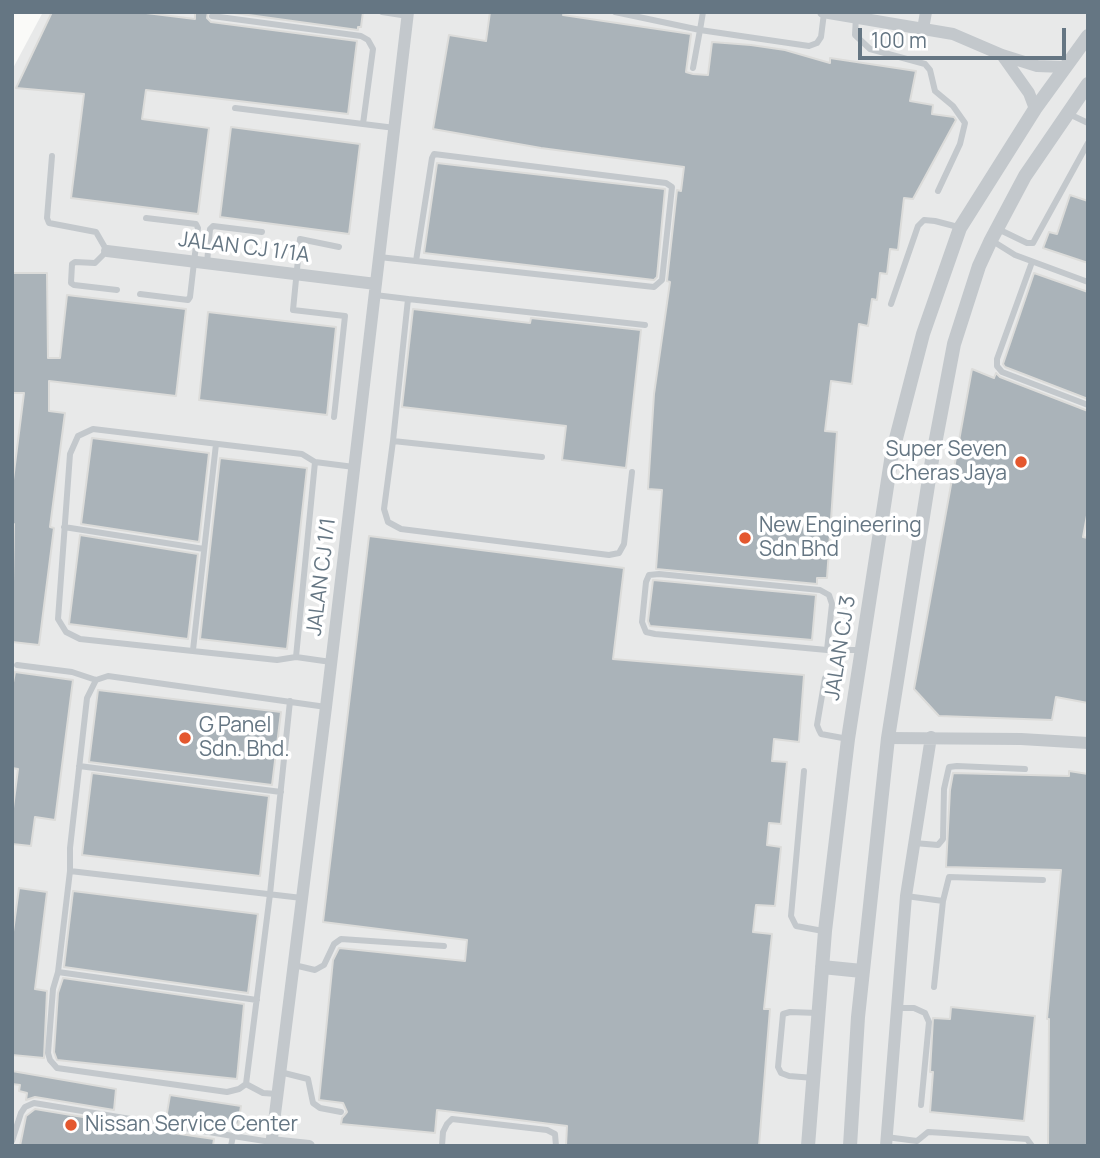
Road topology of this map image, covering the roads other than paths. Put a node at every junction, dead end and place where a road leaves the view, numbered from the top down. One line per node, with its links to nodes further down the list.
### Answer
1 (382, 12): 6 (lane)
2 (615, 12): 10 (lane)
3 (703, 12): 10 (lane)
4 (824, 12): 8 (street); 10 (lane)
5 (926, 12): 9 (street)
6 (408, 14): 21 (street, JALAN CJ 1/1)
7 (212, 16): 20 (lane)
8 (856, 17): 9 (street); 24 (lane)
9 (923, 29): 12 (street)
10 (701, 30): 14 (lane)
11 (1088, 36): 13 (street, JALAN CJ 3)
12 (1002, 55): 13 (street); 17 (street)
13 (1065, 67): 17 (street, JALAN CJ 3)
14 (694, 68)
15 (1088, 84): 18 (street)
16 (235, 108): 20 (lane)
17 (1035, 108): 26 (street, JALAN CJ 3)
18 (1067, 113): 19 (lane); 28 (street)
19 (1088, 123)
20 (363, 124): 21 (lane)
21 (395, 128): 31 (street, JALAN CJ 1/1)
22 (1088, 143): 28 (lane)
23 (52, 156): 30 (lane)
24 (938, 191)
25 (146, 218): 33 (lane)
26 (960, 228): 41 (lane); 55 (street, JALAN CJ 3)
27 (262, 232): 33 (lane)
28 (994, 235): 34 (lane); 63 (street)
29 (339, 247): 35 (lane)
30 (107, 251): 33 (street, JALAN CJ 1/1A); 37 (lane)
31 (379, 257): 32 (lane); 38 (street, JALAN CJ 1/1)
32 (416, 261): 32 (lane)
33 (200, 262): 35 (street, JALAN CJ 1/1A); 39 (lane)
34 (1032, 262): 36 (lane); 43 (lane)
35 (297, 274): 38 (street, JALAN CJ 1/1A); 44 (lane)
36 (1088, 282)
37 (117, 290)
38 (376, 290): 40 (lane); 49 (street, JALAN CJ 1/1)
39 (140, 293)
40 (408, 299): 42 (lane); 45 (lane)
41 (891, 304)
42 (645, 325)
43 (1088, 405)
44 (334, 417)
45 (393, 441): 47 (lane); 50 (lane)
46 (216, 444): 48 (lane); 51 (lane); 52 (lane)
47 (542, 457)
48 (315, 462): 49 (lane); 56 (lane)
49 (354, 467): 57 (street, JALAN CJ 1/1)
50 (632, 472)
51 (64, 527): 52 (lane); 53 (lane)
52 (204, 549): 53 (lane)
53 (193, 650): 56 (lane)
54 (827, 650): 54 (lane); 55 (lane)
55 (862, 650): 65 (street, JALAN CJ 3)
56 (296, 657): 57 (lane)
57 (331, 662): 62 (street, JALAN CJ 1/1)
58 (17, 665): 60 (lane)
59 (825, 678): 65 (lane)
60 (96, 680): 61 (lane); 67 (lane)
61 (290, 701): 62 (lane); 70 (lane)
62 (326, 707): 76 (street, JALAN CJ 1/1)
63 (888, 737): 64 (street); 82 (street)
64 (931, 737): 66 (street); 71 (street)
65 (848, 739): 78 (street, JALAN CJ 3)
66 (1088, 743)
67 (79, 766): 70 (lane); 72 (lane)
68 (1025, 769): 71 (lane)
69 (804, 771): 78 (lane)
70 (281, 792): 74 (lane)
71 (914, 843): 75 (street)
72 (70, 871): 74 (lane); 83 (lane)
73 (1043, 880): 77 (lane)
74 (270, 894): 76 (lane); 85 (lane)
75 (906, 896): 77 (lane); 86 (street)
76 (302, 898): 80 (street, JALAN CJ 1/1)
77 (943, 901): 84 (lane)
78 (825, 931): 81 (street, JALAN CJ 3)
79 (444, 946): 80 (lane)
80 (294, 965): 88 (street, JALAN CJ 1/1)
81 (822, 967): 82 (street); 87 (street, JALAN CJ 3)
82 (862, 971): 104 (street)
83 (58, 972): 85 (lane); 90 (lane)
84 (934, 987)
85 (257, 1000): 90 (lane)
86 (896, 1008): 92 (lane); 96 (street)
87 (819, 1013): 89 (street, JALAN CJ 3); 89 (lane)
88 (280, 1072): 91 (street, JALAN CJ 1/1); 93 (lane)
89 (814, 1078): 103 (street, JALAN CJ 3)
90 (246, 1084): 91 (lane)
91 (277, 1094): 98 (street, JALAN CJ 1/1)
92 (922, 1105)
93 (341, 1112)
94 (233, 1136): 95 (lane); 98 (lane); 99 (lane)
95 (12, 1141)
96 (886, 1141): 97 (lane)
97 (916, 1143): 105 (lane)
98 (271, 1144): 100 (street)
99 (231, 1146)
100 (309, 1146)
101 (442, 1146): 102 (lane)
102 (556, 1146)
103 (808, 1146)
104 (850, 1146)
105 (1032, 1146)

